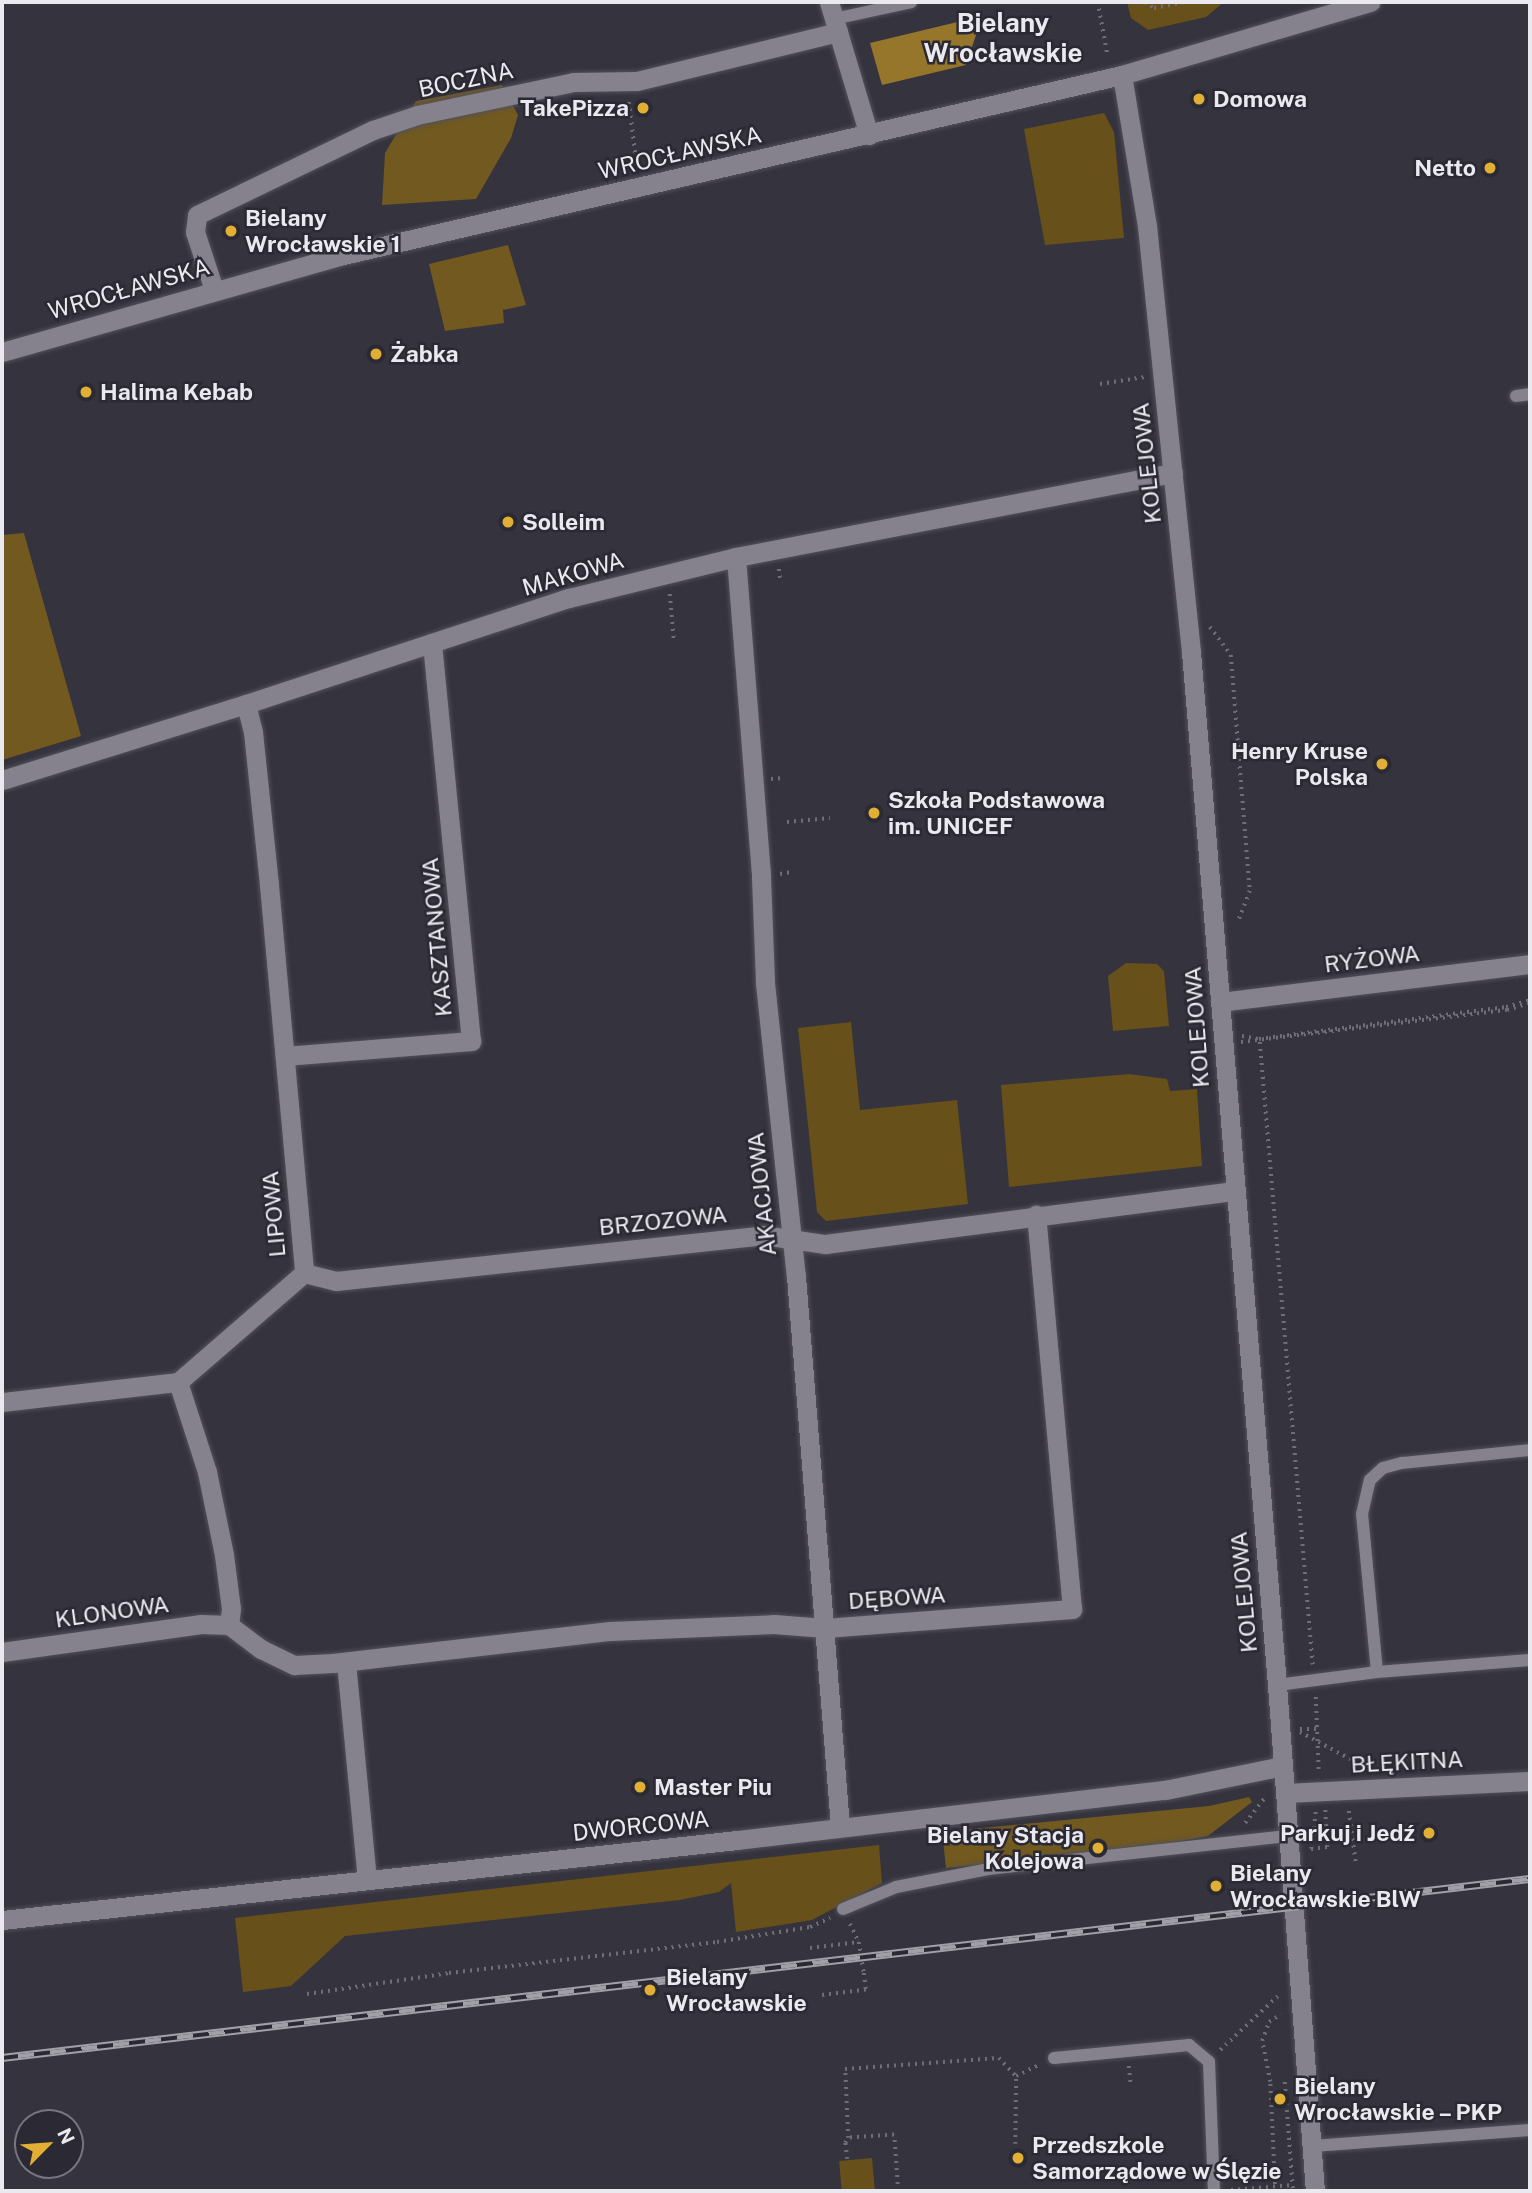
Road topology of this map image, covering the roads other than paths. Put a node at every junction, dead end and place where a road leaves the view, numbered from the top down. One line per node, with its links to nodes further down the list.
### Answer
1 (911, 2): 3 (lane)
2 (1370, 2): 4 (street, WROCŁAWSKA)
3 (834, 18): 5 (street); 6 (street, BOCZNA)
4 (1122, 75): 5 (street, WROCŁAWSKA); 10 (street, KOLEJOWA)
5 (869, 135): 6 (street, WROCŁAWSKA)
6 (214, 290): 7 (street, WROCŁAWSKA)
7 (2, 352)
8 (1530, 394): 9 (lane)
9 (1516, 396)
10 (1173, 473): 11 (street, MAKOWA); 16 (street, KOLEJOWA)
11 (736, 557): 12 (street, MAKOWA); 20 (street, AKACJOWA)
12 (432, 643): 13 (street, MAKOWA); 17 (street, KASZTANOWA)
13 (246, 704): 14 (street, MAKOWA); 17 (street, LIPOWA)
14 (2, 780)
15 (1530, 964): 16 (street, RYŻOWA)
16 (1220, 1002): 18 (street, KOLEJOWA)
17 (285, 1056): 21 (street, LIPOWA)
18 (1235, 1191): 19 (street, BRZOZOWA); 31 (street, KOLEJOWA)
19 (1036, 1216): 20 (street, BRZOZOWA); 26 (street, DĘBOWA)
20 (792, 1237): 21 (street, BRZOZOWA); 26 (street, AKACJOWA)
21 (304, 1273): 22 (street, LIPOWA)
22 (178, 1382): 23 (street); 25 (street)
23 (2, 1402)
24 (1530, 1450): 30 (lane)
25 (229, 1625): 27 (street, KLONOWA); 29 (street)
26 (825, 1628): 29 (street, DĘBOWA); 35 (street, AKACJOWA)
27 (2, 1652)
28 (1530, 1660): 30 (lane)
29 (340, 1663): 37 (street)
30 (1377, 1672): 31 (lane)
31 (1277, 1685): 32 (street, KOLEJOWA)
32 (1283, 1766): 34 (street, KOLEJOWA); 35 (street, DWORCOWA)
33 (1530, 1781): 34 (street, BŁĘKITNA)
34 (1277, 1794): 36 (street, KOLEJOWA)
35 (840, 1826): 37 (street, DWORCOWA)
36 (1288, 1836): 38 (lane); 42 (street, KOLEJOWA)
37 (366, 1879): 39 (street, DWORCOWA)
38 (843, 1909)
39 (2, 1920)
40 (1054, 2058): 44 (lane)
41 (1530, 2130): 42 (lane)
42 (1312, 2146): 43 (street, KOLEJOWA)
43 (1314, 2188)
44 (1214, 2191)

